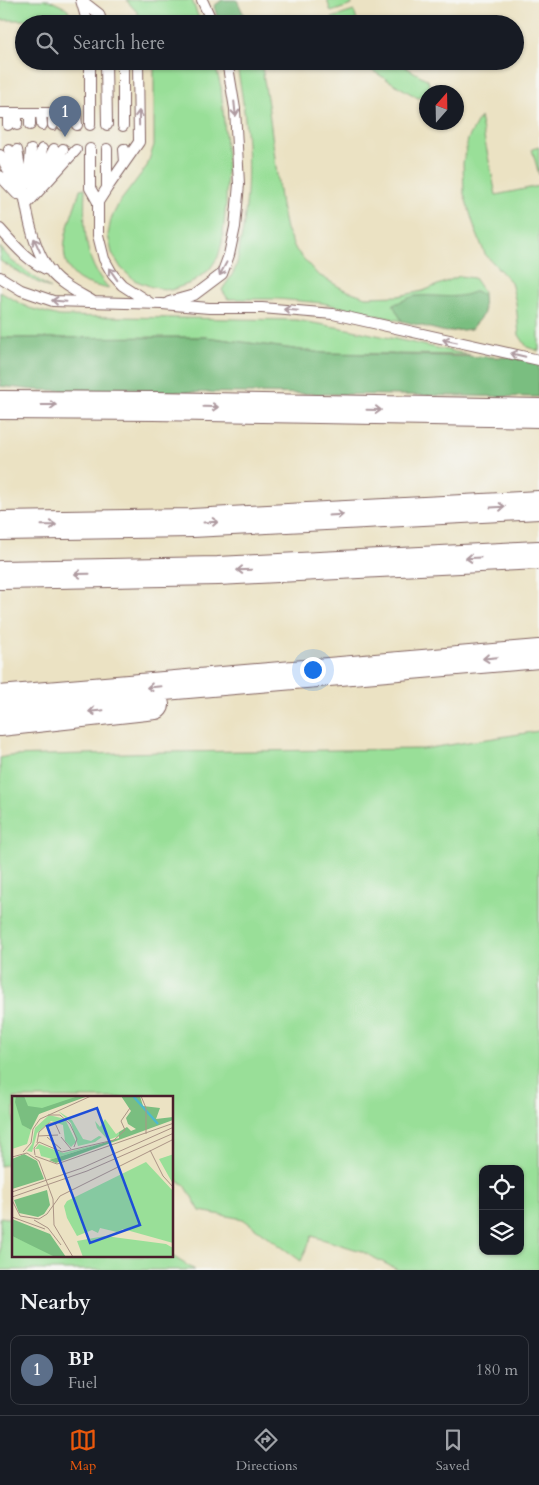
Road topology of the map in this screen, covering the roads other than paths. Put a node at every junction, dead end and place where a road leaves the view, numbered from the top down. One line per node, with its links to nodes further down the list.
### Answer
1 (81, 0): 3 (lane); 4 (lane)
2 (202, 0): 5 (lane)
3 (85, 15)
4 (97, 15)
5 (209, 15)
6 (90, 70): 20 (lane)
7 (106, 70): 21 (lane)
8 (122, 70): 22 (lane)
9 (138, 70): 31 (lane, one-way to 9)
10 (228, 70): 42 (lane, one-way to 42)
11 (8, 113): 12 (lane); 15 (lane)
12 (30, 113): 13 (lane); 16 (lane)
13 (41, 113): 14 (lane); 17 (lane)
14 (58, 113): 18 (lane); 19 (lane)
15 (13, 125)
16 (30, 125)
17 (42, 125)
18 (58, 125)
19 (76, 125)
20 (90, 125)
21 (106, 125)
22 (123, 126)
23 (42, 149): 36 (lane)
24 (58, 149): 36 (lane)
25 (90, 149): 35 (lane)
26 (107, 149): 34 (lane)
27 (124, 149): 31 (lane)
28 (30, 150): 36 (lane)
29 (76, 150): 36 (lane)
30 (9, 152): 36 (lane); 36 (lane)
31 (125, 162): 34 (lane)
32 (0, 166): 36 (lane)
33 (0, 176): 36 (lane)
34 (107, 188): 35 (lane)
35 (98, 202): 41 (lane, one-way to 35)
36 (27, 204): 38 (lane, one-way to 36)
37 (0, 228): 38 (lane)
38 (50, 271): 40 (lane)
39 (0, 277): 40 (lane, one-way to 39)
40 (95, 302): 41 (lane)
41 (151, 304): 42 (lane)
42 (162, 304): 43 (lane, one-way to 42)
43 (539, 360)
44 (0, 405): 45 (highway, one-way to 45)
45 (539, 413)
46 (539, 505): 47 (highway, one-way to 46)
47 (0, 526)
48 (539, 555): 49 (highway, one-way to 49)
49 (0, 575)
50 (539, 654): 51 (highway, one-way to 51)
51 (438, 663): 52 (highway, one-way to 52); 53 (highway, one-way to 53)
52 (0, 700)
53 (0, 722)

